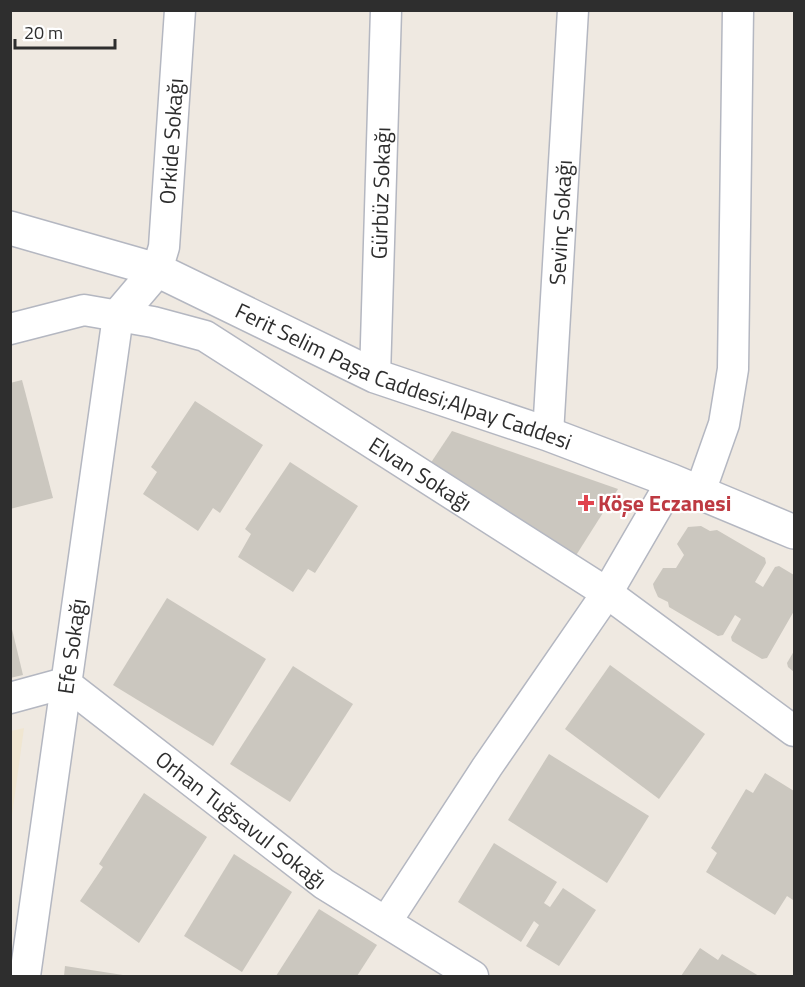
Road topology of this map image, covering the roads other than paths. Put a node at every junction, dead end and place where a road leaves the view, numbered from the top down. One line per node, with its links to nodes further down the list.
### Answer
1 (180, 10): 6 (street, Orkide Sokağı)
2 (386, 10): 9 (street, Gürbüz Sokağı)
3 (573, 10): 10 (street, Sevinç Sokağı)
4 (738, 10): 11 (street)
5 (10, 228): 6 (main road, Ferit Selim Paşa Caddesi;Alpay Caddesi)
6 (157, 270): 7 (main road); 9 (main road, Ferit Selim Paşa Caddesi;Alpay Caddesi)
7 (118, 316): 8 (street, Elvan Sokağı); 13 (street, Elvan Sokağı); 14 (street, Efe Sokağı)
8 (10, 329)
9 (375, 376): 10 (main road, Ferit Selim Paşa Caddesi;Alpay Caddesi)
10 (548, 434): 11 (main road, Ferit Selim Paşa Caddesi;Alpay Caddesi)
11 (686, 486): 12 (main road, Ferit Selim Paşa Caddesi;Alpay Caddesi); 13 (street)
12 (795, 532)
13 (607, 593): 16 (street, Elvan Sokağı); 17 (street)
14 (65, 683): 15 (street); 17 (street, Orhan Tuğsavul Sokağı); 18 (street, Efe Sokağı)
15 (10, 698)
16 (795, 730)
17 (386, 922): 19 (street, Orhan Tuğsavul Sokağı)
18 (25, 976)
19 (473, 976)

